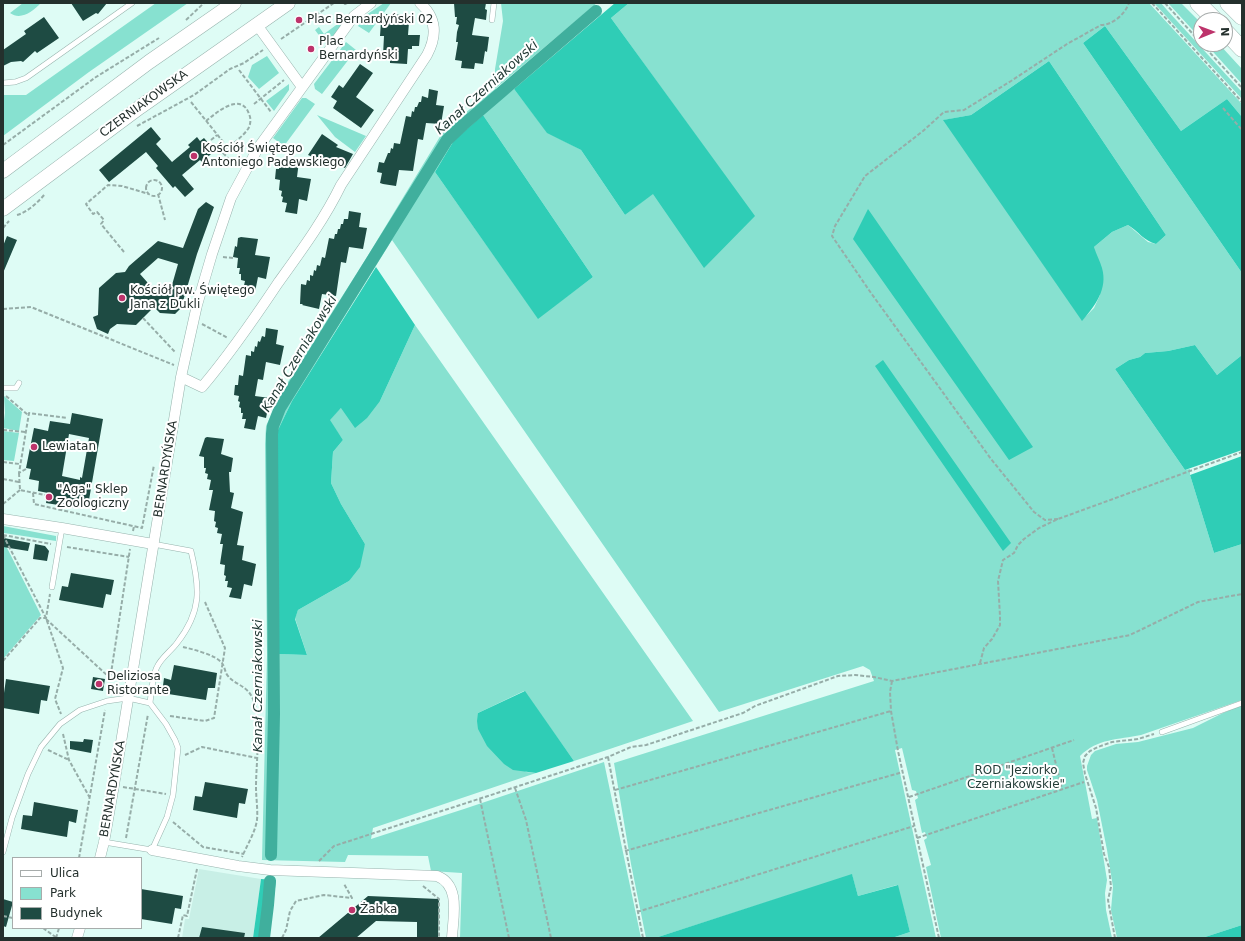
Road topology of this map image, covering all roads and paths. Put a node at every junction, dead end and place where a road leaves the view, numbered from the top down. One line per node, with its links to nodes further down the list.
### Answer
1 (132, 3): 27 (lane)
2 (204, 3): 17 (path)
3 (234, 3): 44 (main road)
4 (288, 3): 18 (main road, CZERNIAKOWSKA)
5 (334, 3): 22 (path)
6 (420, 3): 56 (street)
7 (494, 3): 16 (lane)
8 (1129, 3): 78 (path)
9 (1152, 3): 31 (path)
10 (1165, 3): 19 (path)
11 (1198, 3): 14 (main road)
12 (1228, 3): 15 (main road)
13 (368, 5): 28 (street)
14 (1207, 12)
15 (1242, 18)
16 (492, 20)
17 (184, 22)
18 (257, 25): 26 (street); 48 (main road, CZERNIAKOWSKA)
19 (1193, 33)
20 (161, 37): 41 (path)
21 (1233, 39): 24 (main road)
22 (276, 42)
23 (267, 48): 37 (path)
24 (1242, 49)
25 (1210, 52): 29 (path)
26 (292, 74): 28 (street); 32 (path)
27 (3, 83)
28 (302, 87): 55 (street, BERNARDYŃSKA)
29 (1242, 88)
30 (191, 102): 36 (path)
31 (1242, 102)
32 (254, 104)
33 (250, 107): 35 (path)
34 (1223, 108): 38 (path)
35 (247, 110): 36 (path); 42 (path)
36 (206, 121): 39 (path)
37 (137, 126)
38 (1242, 130)
39 (217, 135): 40 (path); 42 (path)
40 (211, 140)
41 (3, 145)
42 (228, 148): 43 (path)
43 (234, 164)
44 (3, 171)
45 (48, 191): 49 (path)
46 (149, 194): 47 (path); 47 (path); 52 (path)
47 (158, 194): 50 (path)
48 (7, 214): 51 (path)
49 (16, 216)
50 (165, 220)
51 (3, 228)
52 (124, 252)
53 (3, 309): 57 (path)
54 (143, 318): 57 (path)
55 (194, 321): 56 (path); 57 (street, BERNARDYŃSKA)
56 (236, 342): 57 (street)
57 (183, 369): 81 (street, BERNARDYŃSKA)
58 (19, 383): 59 (lane)
59 (3, 388)
60 (3, 394): 61 (path)
61 (28, 415): 62 (path); 64 (path)
62 (68, 418)
63 (3, 430): 64 (path)
64 (26, 432): 67 (path)
65 (1242, 452): 78 (path)
66 (3, 462): 67 (path)
67 (20, 464): 70 (path)
68 (154, 465): 74 (path)
69 (26, 469): 70 (path)
70 (19, 473): 72 (path)
71 (3, 479): 72 (path)
72 (19, 482): 73 (path)
73 (20, 490): 74 (path); 76 (path)
74 (33, 493): 75 (path)
75 (44, 495)
76 (3, 504)
77 (3, 519): 79 (street)
78 (1058, 519): 89 (path)
79 (62, 528): 81 (street); 83 (lane)
80 (3, 535): 85 (path)
81 (153, 544): 82 (lane); 92 (street, BERNARDYŃSKA)
82 (198, 586): 86 (lane); 88 (path)
83 (52, 587): 85 (path)
84 (1242, 594): 89 (path)
85 (46, 618): 87 (path); 90 (path); 97 (path)
86 (176, 646): 88 (path); 93 (lane)
87 (3, 661)
88 (222, 663): 96 (path); 103 (path)
89 (980, 663): 91 (path)
90 (110, 678)
91 (892, 681): 95 (path); 102 (path)
92 (128, 698): 93 (lane); 97 (lane); 108 (street, BERNARDYŃSKA)
93 (150, 703): 96 (lane); 110 (path)
94 (1242, 703): 98 (lane)
95 (891, 711): 106 (path); 112 (path)
96 (158, 715): 104 (lane)
97 (64, 721): 100 (lane); 105 (path)
98 (1162, 732): 139 (path)
99 (1074, 740): 101 (path)
100 (41, 747): 105 (path); 124 (lane)
101 (1052, 748): 111 (path); 114 (path)
102 (608, 757): 109 (path); 112 (path)
103 (257, 758): 104 (path); 117 (path)
104 (178, 759): 113 (lane)
105 (69, 760): 115 (path)
106 (903, 772): 114 (path); 123 (path)
107 (1084, 782): 111 (path)
108 (114, 785): 110 (path); 120 (street, BERNARDYŃSKA)
109 (515, 787): 116 (path); 136 (path)
110 (135, 789): 113 (path); 121 (path)
111 (1062, 789): 119 (path)
112 (614, 790): 123 (path)
113 (173, 795): 117 (lane)
114 (909, 797): 118 (path)
115 (90, 798)
116 (480, 799): 127 (path); 135 (path)
117 (167, 817): 122 (lane)
118 (914, 826): 119 (path); 129 (path)
119 (917, 838): 138 (path)
120 (104, 842): 121 (lane); 125 (street, BERNARDYŃSKA)
121 (125, 846): 122 (lane)
122 (152, 850): 127 (street)
123 (625, 851): 129 (path)
124 (3, 852)
125 (100, 857)
126 (198, 866): 132 (path)
127 (308, 872): 134 (street)
128 (342, 880): 133 (path)
129 (637, 912): 137 (path)
130 (44, 929): 131 (path)
131 (56, 938)
132 (178, 938)
133 (282, 938)
134 (452, 938)
135 (509, 938)
136 (551, 938)
137 (643, 938)
138 (939, 938)
139 (1115, 938)

